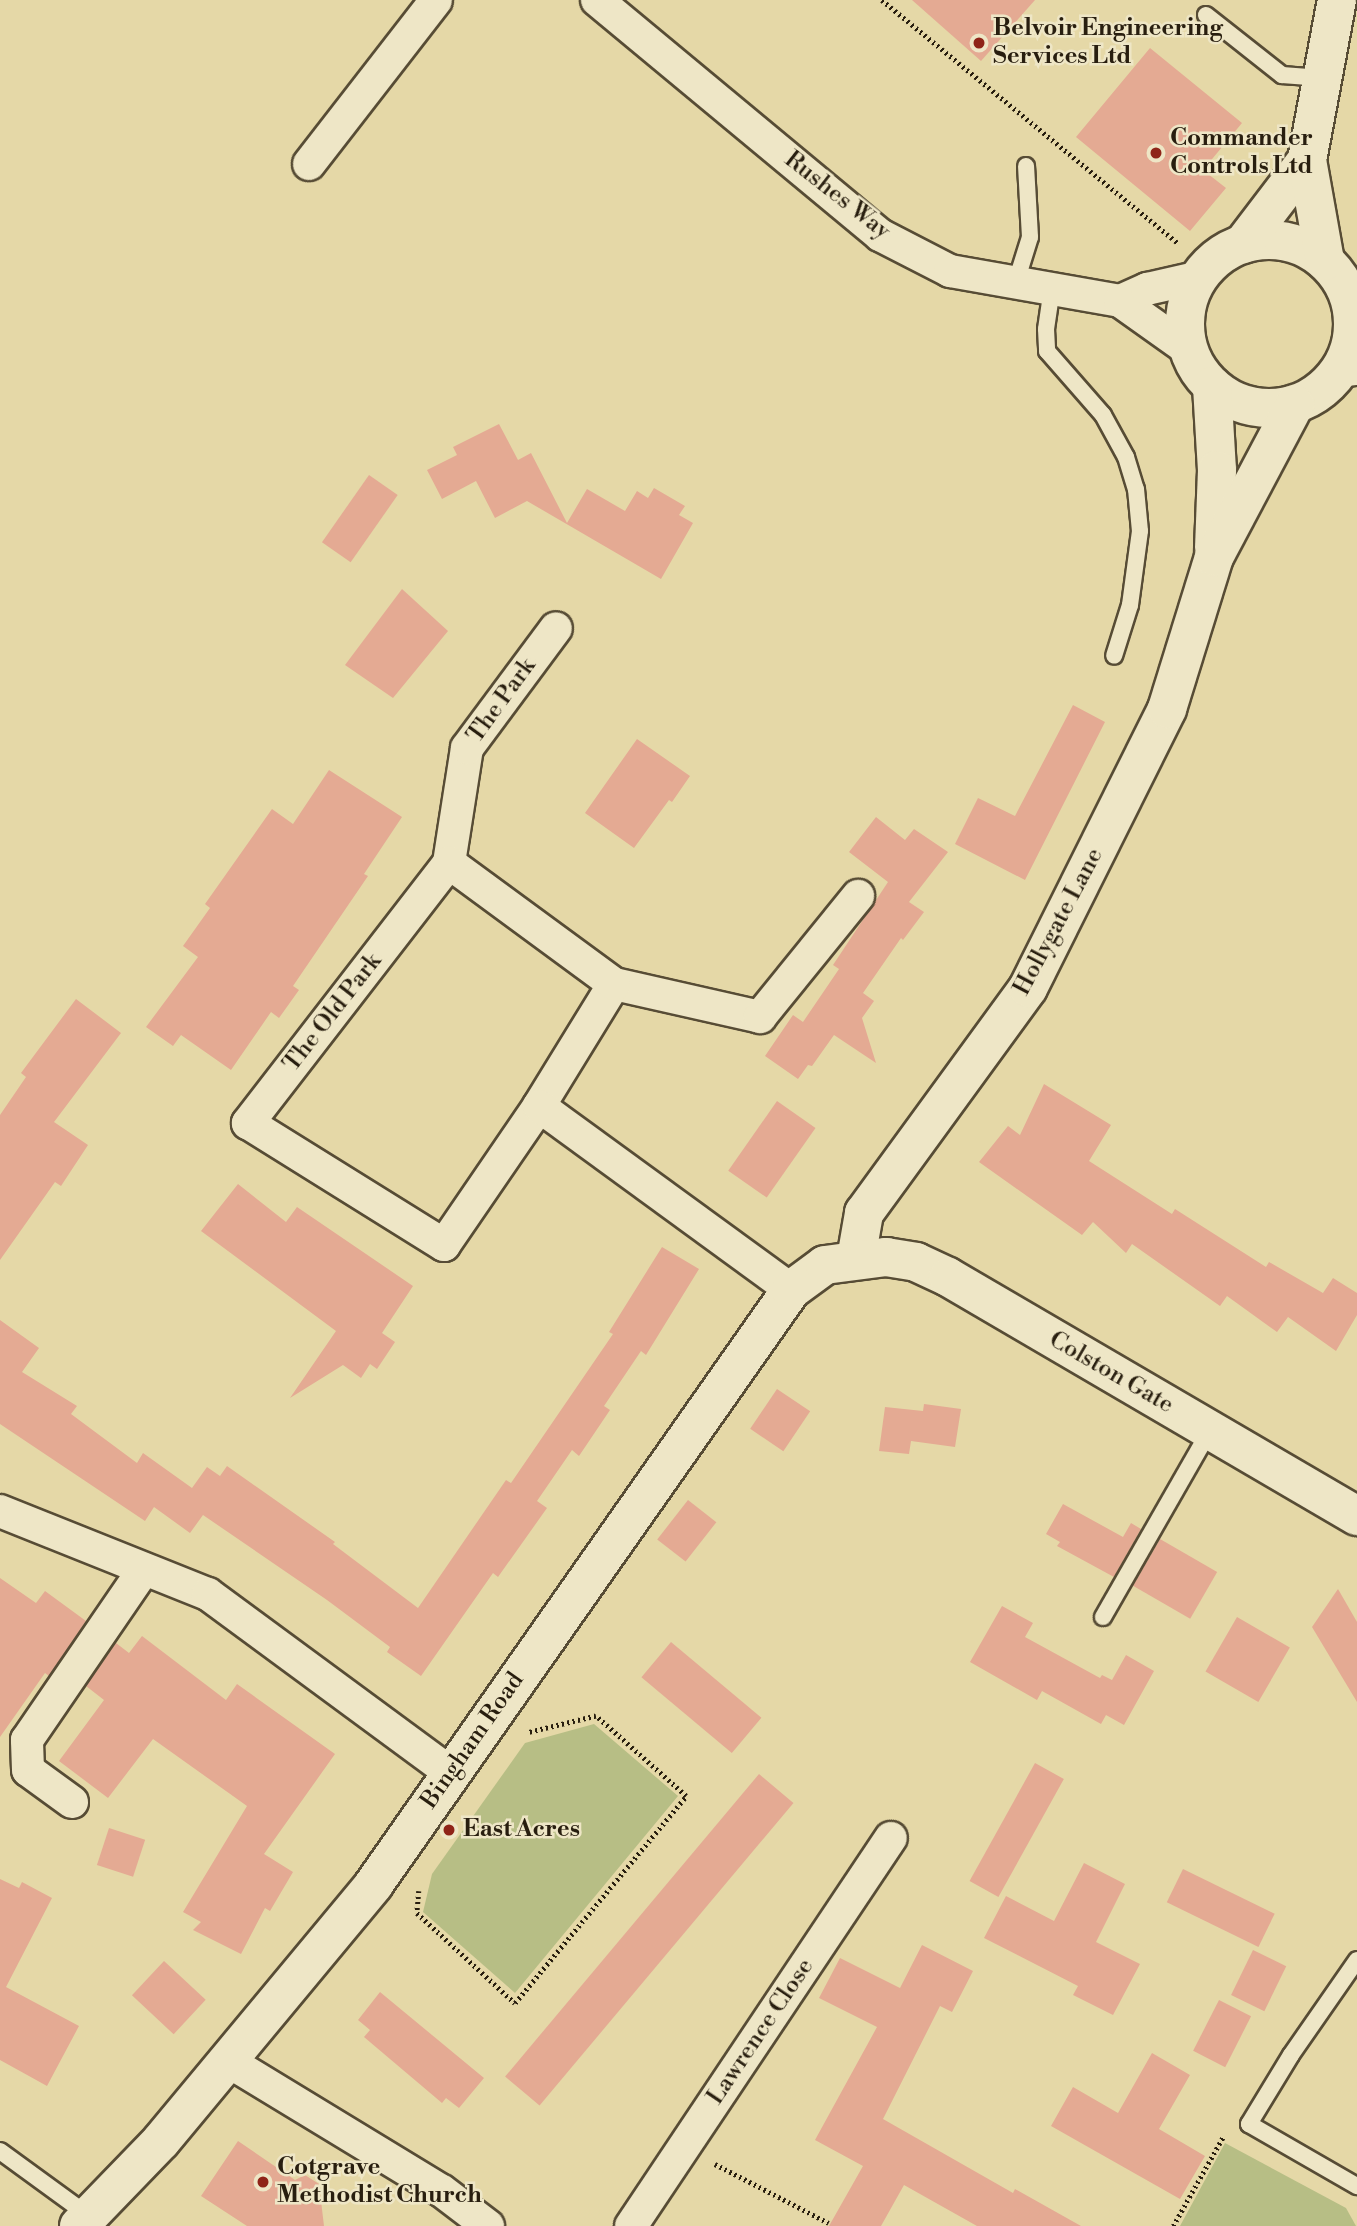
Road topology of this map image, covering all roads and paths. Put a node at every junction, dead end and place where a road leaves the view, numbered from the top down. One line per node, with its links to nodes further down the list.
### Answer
1 (436, 0): 8 (street)
2 (597, 0): 13 (street, Rushes Way)
3 (882, 0): 11 (path)
4 (1337, 0): 6 (street, Hollygate Lane)
5 (1206, 15): 6 (lane)
6 (1322, 79): 7 (street, Hollygate Lane)
7 (1307, 160): 10 (street, Hollygate Lane); 12 (street, Hollygate Lane)
8 (309, 164)
9 (1026, 166): 13 (lane)
10 (1243, 244): 11 (street, Hollygate Lane); 12 (street, Hollygate Lane)
11 (1191, 261): 15 (street); 17 (street, Hollygate Lane)
12 (1325, 261): 16 (street, Hollygate Lane)
13 (1016, 282): 14 (street, Rushes Way)
14 (1052, 288): 15 (street, Rushes Way); 23 (lane)
15 (1121, 301): 17 (street)
16 (1354, 308): 18 (street, Hollygate Lane)
17 (1189, 350): 19 (street, Hollygate Lane)
18 (1347, 370): 20 (street, Hollygate Lane)
19 (1212, 386): 20 (street, Hollygate Lane); 21 (street, Hollygate Lane)
20 (1295, 404): 21 (street, Hollygate Lane)
21 (1214, 557): 28 (street, Hollygate Lane)
22 (556, 628): 24 (street, The Park)
23 (1114, 656)
24 (449, 863): 26 (street); 27 (street, The Old Park)
25 (858, 896): 26 (street)
26 (614, 984): 27 (street, The Old Park)
27 (539, 1106): 29 (street)
28 (856, 1259): 29 (street, Bingham Road); 30 (street, Colston Gate)
29 (791, 1290): 35 (street, Bingham Road)
30 (1210, 1430): 32 (street, Colston Gate); 34 (lane)
31 (0, 1511): 33 (street)
32 (1357, 1516)
33 (144, 1569): 36 (street); 37 (street)
34 (1104, 1617)
35 (483, 1727): 36 (street, Bingham Road); 39 (path)
36 (451, 1773): 39 (street, Bingham Road)
37 (72, 1802)
38 (891, 1838): 43 (street, Lawrence Close)
39 (399, 1847): 41 (street, Bingham Road)
40 (1355, 1966): 42 (lane)
41 (229, 2061): 46 (street, Bingham Road); 48 (street)
42 (1250, 2124): 45 (lane); 50 (path)
43 (683, 2146): 47 (path); 49 (street, Lawrence Close)
44 (0, 2151): 46 (lane)
45 (1357, 2186)
46 (84, 2221)
47 (829, 2223)
48 (488, 2226)
49 (631, 2226)
50 (1173, 2226)

